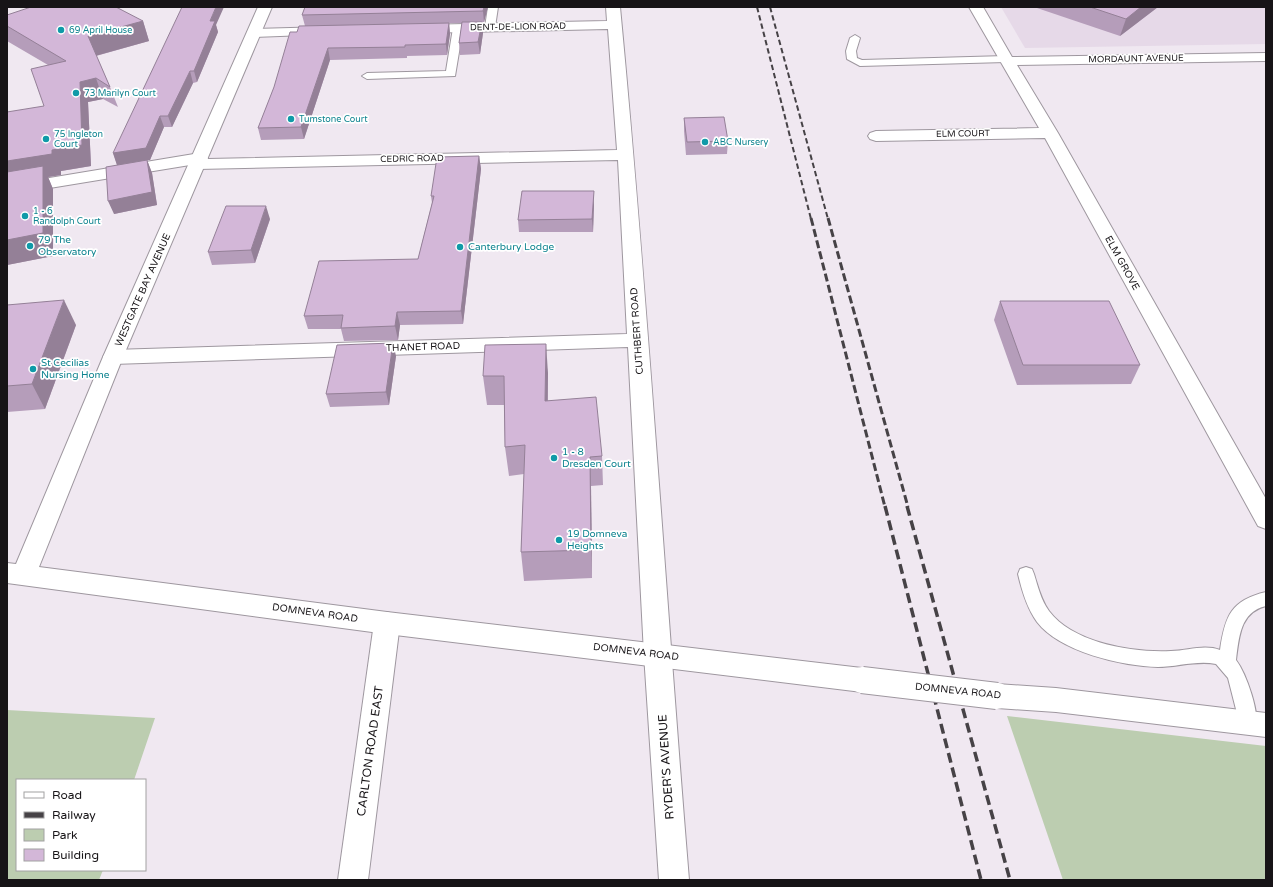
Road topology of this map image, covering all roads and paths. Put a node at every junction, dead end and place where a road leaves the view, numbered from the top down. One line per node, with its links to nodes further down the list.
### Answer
1 (265, 7): 9 (street, WESTGATE BAY AVENUE)
2 (493, 7): 5 (lane)
3 (976, 7): 12 (street, ELM GROVE)
4 (613, 16): 5 (street, DENT-DE-LION ROAD); 16 (street, CUTHBERT ROAD)
5 (490, 27): 6 (street, DENT-DE-LION ROAD)
6 (458, 28): 7 (street, DENT-DE-LION ROAD); 13 (lane)
7 (403, 29)
8 (341, 31): 9 (street)
9 (254, 33): 17 (street, WESTGATE BAY AVENUE)
10 (855, 38): 12 (lane)
11 (1266, 56): 12 (street, MORDAUNT AVENUE)
12 (1006, 60): 14 (street, ELM GROVE)
13 (367, 76)
14 (1050, 133): 15 (street, ELM COURT); 21 (street, ELM GROVE)
15 (876, 136)
16 (626, 155): 17 (street, CEDRIC ROAD); 19 (street, CUTHBERT ROAD)
17 (199, 161): 18 (street, CEDRIC ROAD); 20 (street, WESTGATE BAY AVENUE)
18 (7, 190)
19 (637, 340): 20 (street, THANET ROAD); 26 (street, CUTHBERT ROAD)
20 (113, 357): 22 (street, WESTGATE BAY AVENUE)
21 (1266, 520)
22 (15, 573): 25 (street, DOMNEVA ROAD)
23 (1026, 574): 27 (lane)
24 (1266, 599): 27 (lane)
25 (387, 623): 26 (street, DOMNEVA ROAD); 29 (street, CARLTON ROAD EAST)
26 (658, 654): 28 (street, DOMNEVA ROAD, bridge); 30 (street, RYDER'S AVENUE)
27 (1227, 662): 28 (lane)
28 (1257, 724)
29 (353, 880)
30 (674, 880)

